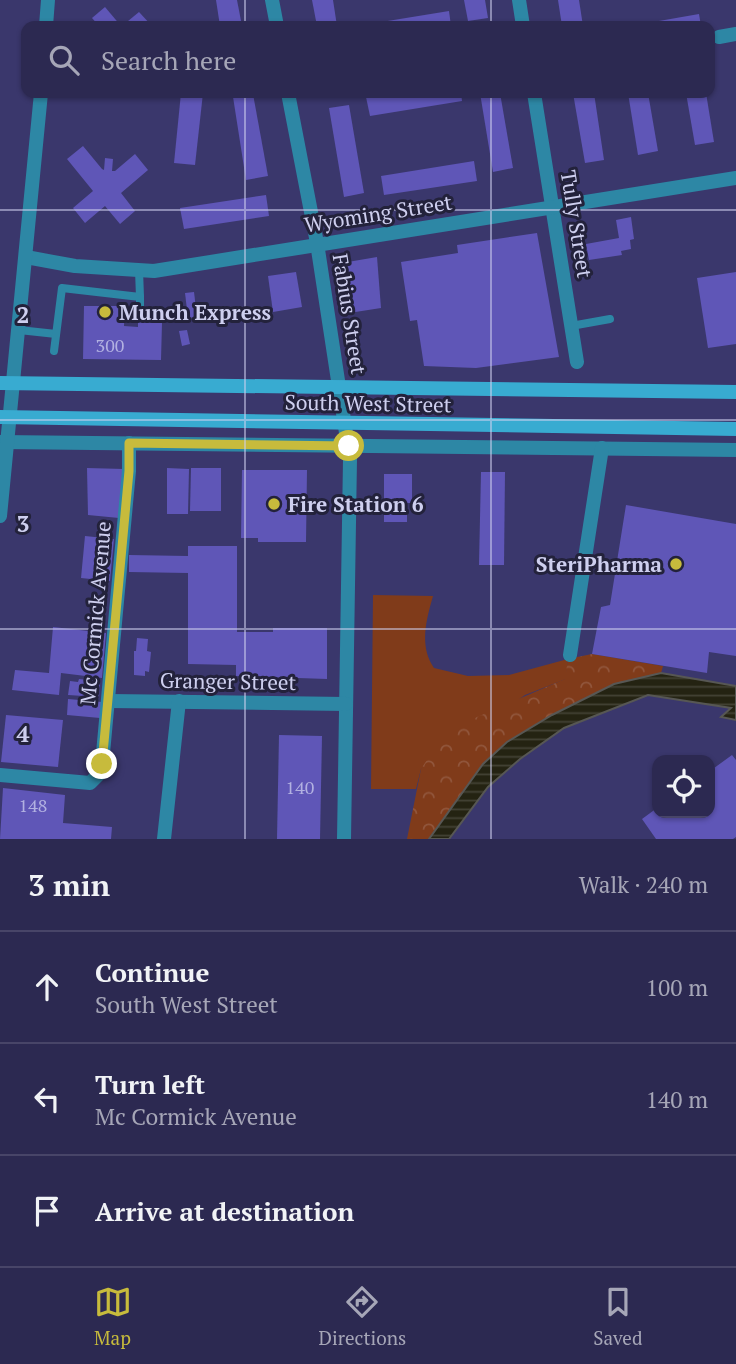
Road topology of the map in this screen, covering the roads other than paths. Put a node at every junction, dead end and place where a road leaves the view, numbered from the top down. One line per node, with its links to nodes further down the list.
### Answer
1 (48, 0): 4 (street)
2 (272, 0): 5 (street)
3 (519, 0): 6 (street)
4 (47, 21)
5 (275, 21)
6 (522, 21)
7 (736, 34): 8 (street)
8 (719, 37)
9 (41, 98): 15 (street)
10 (289, 98): 14 (street, Fabius Street)
11 (535, 98): 13 (street, Tully Street)
12 (736, 177): 13 (street, Wyoming Street)
13 (552, 208): 14 (street, Wyoming Street); 20 (street, Tully Street)
14 (317, 243): 16 (street, Wyoming Street); 26 (street, Fabius Street)
15 (26, 257): 16 (street, Wyoming Street); 21 (street)
16 (139, 270): 17 (lane)
17 (141, 297): 18 (lane); 22 (lane)
18 (140, 317)
19 (610, 319): 20 (lane)
20 (571, 326): 24 (street, Tully Street)
21 (19, 330): 22 (lane); 25 (street)
22 (56, 334): 23 (lane)
23 (54, 351)
24 (577, 362)
25 (7, 383): 26 (main road, South West Street); 28 (street)
26 (340, 386): 27 (main road, South West Street); 29 (street, Fabius Street)
27 (736, 392)
28 (5, 417): 29 (main road, South West Street); 31 (street)
29 (346, 424): 30 (main road, South West Street); 33 (street, Fabius Street)
30 (736, 429)
31 (4, 442): 32 (street, South West Street); 36 (street)
32 (129, 443): 33 (street, South West Street); 38 (street, Mc Cormick Avenue)
33 (349, 446): 34 (street, South West Street); 40 (street, Fabius Street)
34 (603, 448): 35 (street, South West Street); 37 (street)
35 (736, 450)
36 (0, 516)
37 (570, 655)
38 (109, 701): 39 (street, Granger Street); 41 (street, Mc Cormick Avenue)
39 (179, 701): 40 (street, Granger Street); 42 (street)
40 (346, 704): 43 (street, Fabius Street)
41 (0, 775)
42 (164, 839)
43 (344, 839)

